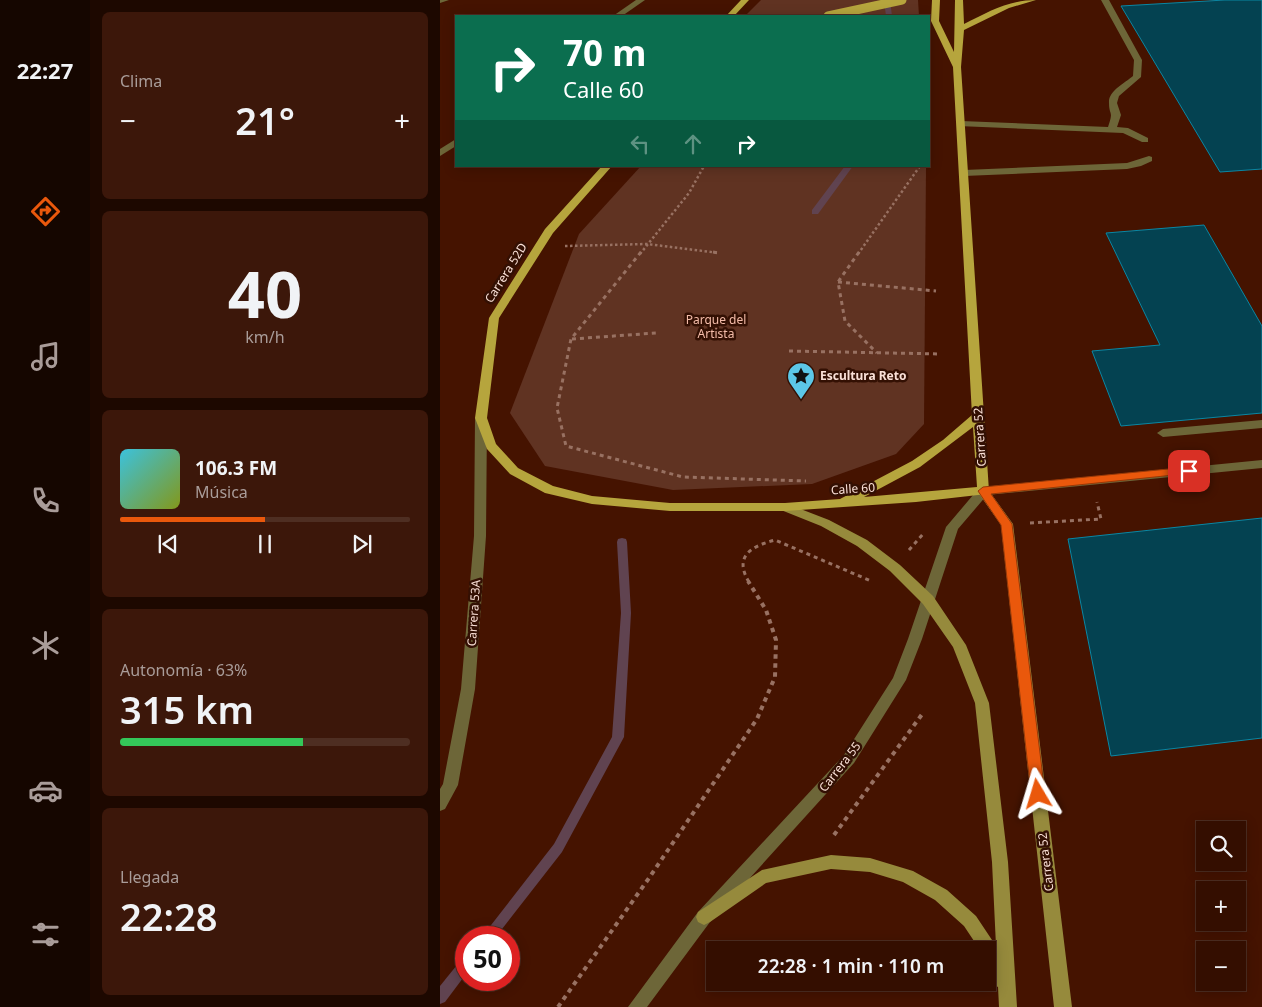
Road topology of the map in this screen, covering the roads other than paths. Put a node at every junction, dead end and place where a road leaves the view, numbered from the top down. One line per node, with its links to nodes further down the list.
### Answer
1 (445, 0): 9 (street)
2 (641, 0): 10 (street)
3 (745, 0): 11 (main road)
4 (902, 0): 12 (main road, bridge)
5 (936, 0): 14 (main road, Carrera 52)
6 (959, 0): 13 (main road, Carrera 52)
7 (1032, 0): 13 (main road)
8 (1105, 0): 16 (street)
9 (440, 1)
10 (619, 15)
11 (731, 15)
12 (833, 15)
13 (960, 29): 14 (main road, Carrera 52)
14 (957, 67): 15 (main road, Carrera 52)
15 (961, 124): 16 (street); 22 (main road, Carrera 52)
16 (1112, 129): 17 (street)
17 (1145, 140)
18 (455, 143): 19 (street)
19 (440, 152)
20 (1148, 159): 22 (street)
21 (607, 167): 24 (main road, Carrera 52D)
22 (964, 173): 23 (main road, Carrera 52)
23 (978, 416): 28 (main road, Carrera 52); 29 (main road)
24 (481, 418): 30 (main road, Calle 60); 32 (street, Carrera 53A)
25 (1262, 424): 26 (street)
26 (1163, 433)
27 (1262, 464): 28 (street, Calle 60)
28 (983, 491): 29 (main road, Calle 60); 31 (street, Carrera 55); 36 (main road, Carrera 52)
29 (837, 503): 30 (main road, Calle 60)
30 (785, 507): 31 (main road)
31 (928, 600): 33 (street, Carrera 55); 34 (main road)
32 (440, 804)
33 (704, 918): 34 (main road); 35 (street, Carrera 55)
34 (1008, 999)
35 (637, 1007)
36 (1063, 1007)

